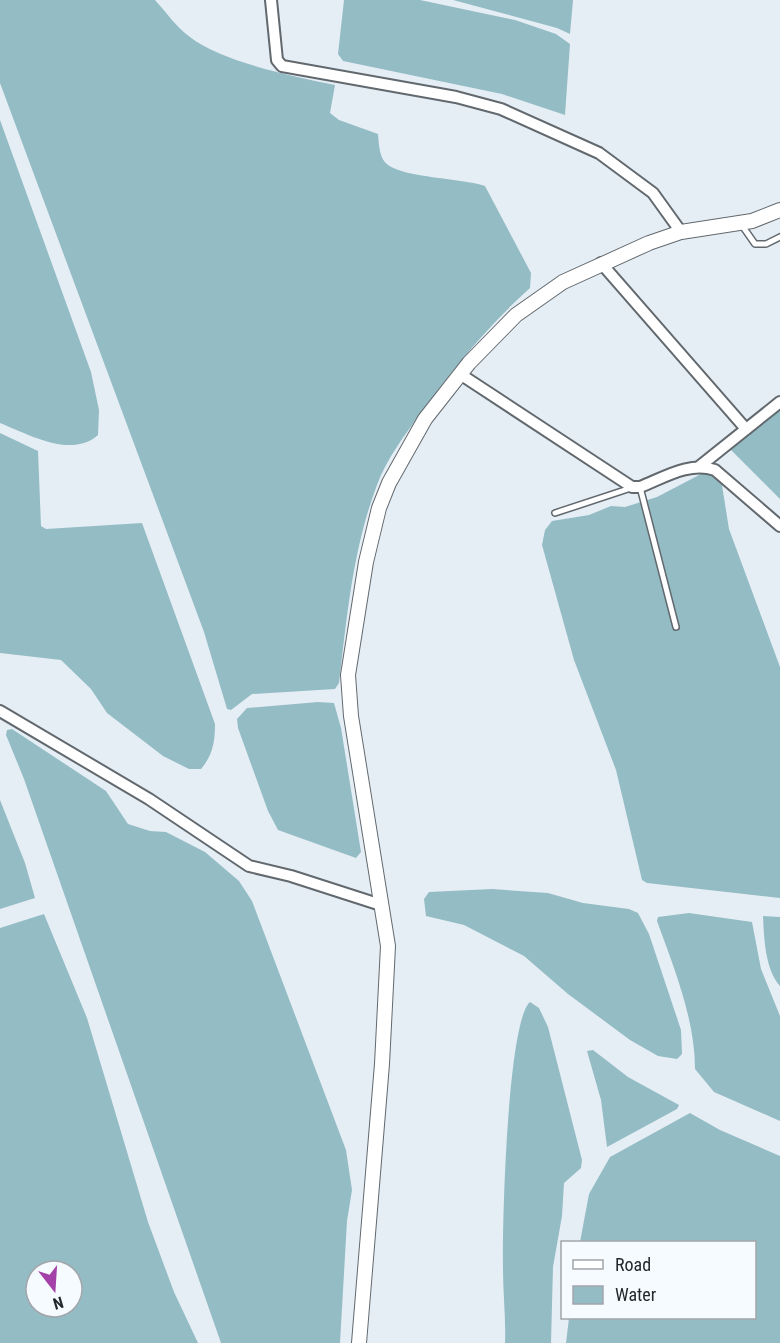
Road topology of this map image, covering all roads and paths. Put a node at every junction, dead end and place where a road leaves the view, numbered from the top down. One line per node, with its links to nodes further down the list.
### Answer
1 (271, 0): 4 (street)
2 (780, 210): 3 (street)
3 (740, 223): 4 (street); 5 (lane)
4 (681, 232): 6 (street)
5 (780, 237)
6 (601, 263): 7 (street); 9 (street)
7 (460, 374): 11 (street); 16 (street)
8 (780, 402): 9 (street)
9 (746, 429): 10 (street)
10 (700, 466): 11 (street); 13 (street)
11 (636, 487): 12 (lane); 14 (lane)
12 (555, 513)
13 (780, 526)
14 (676, 627)
15 (0, 711): 16 (street)
16 (381, 905): 17 (street)
17 (359, 1343)

